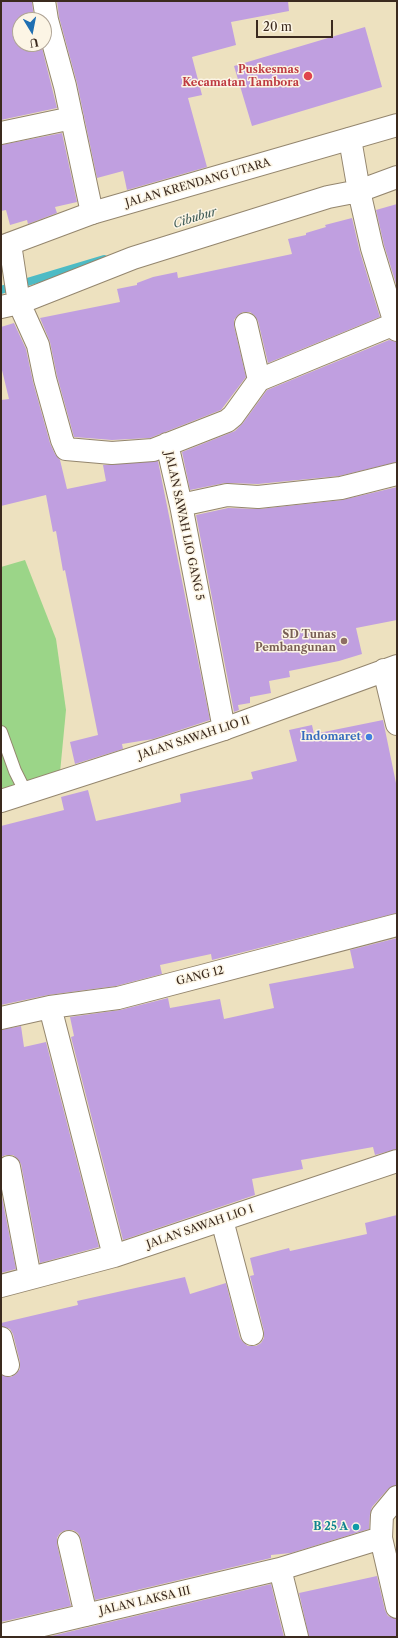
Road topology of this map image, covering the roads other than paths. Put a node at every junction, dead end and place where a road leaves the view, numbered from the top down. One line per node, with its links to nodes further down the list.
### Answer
1 (44, 1): 2 (street)
2 (72, 118): 4 (street); 8 (street)
3 (397, 125): 5 (street, JALAN KRENDANG UTARA)
4 (1, 133)
5 (352, 145): 7 (street); 8 (street, JALAN KRENDANG UTARA)
6 (397, 177): 7 (street)
7 (359, 188): 10 (street); 12 (street)
8 (92, 213): 9 (street, JALAN KRENDANG UTARA)
9 (7, 249): 10 (street, JALAN SAWAH LIO GANG 5)
10 (12, 300): 14 (street, JALAN SAWAH LIO GANG 5)
11 (246, 324): 13 (street)
12 (396, 326): 13 (street)
13 (259, 380): 14 (street)
14 (167, 444): 16 (street, JALAN SAWAH LIO GANG 5)
15 (397, 474): 16 (street)
16 (181, 505): 19 (street, JALAN SAWAH LIO GANG 5)
17 (391, 668): 18 (street); 19 (street, JALAN SAWAH LIO II)
18 (397, 724)
19 (224, 729): 21 (street, JALAN SAWAH LIO II)
20 (1, 732): 21 (lane)
21 (26, 793): 22 (street, JALAN SAWAH LIO II)
22 (1, 801)
23 (397, 925): 24 (street, GANG 12)
24 (50, 1007): 25 (street, GANG 12); 29 (street)
25 (1, 1018)
26 (397, 1161): 28 (street, JALAN SAWAH LIO I)
27 (9, 1167): 30 (street)
28 (222, 1220): 29 (street, JALAN SAWAH LIO I); 32 (street)
29 (114, 1256): 30 (street, JALAN SAWAH LIO I)
30 (30, 1278): 31 (street, JALAN SAWAH LIO I)
31 (1, 1286)
32 (252, 1334)
33 (1, 1338): 34 (street)
34 (8, 1365)
35 (397, 1497): 36 (street)
36 (381, 1538): 38 (street, JALAN LAKSA III); 39 (street)
37 (69, 1542): 40 (street)
38 (280, 1569): 40 (street, JALAN LAKSA III); 42 (street)
39 (397, 1607)
40 (86, 1615): 41 (street, JALAN LAKSA III)
41 (8, 1635)
42 (297, 1637)

